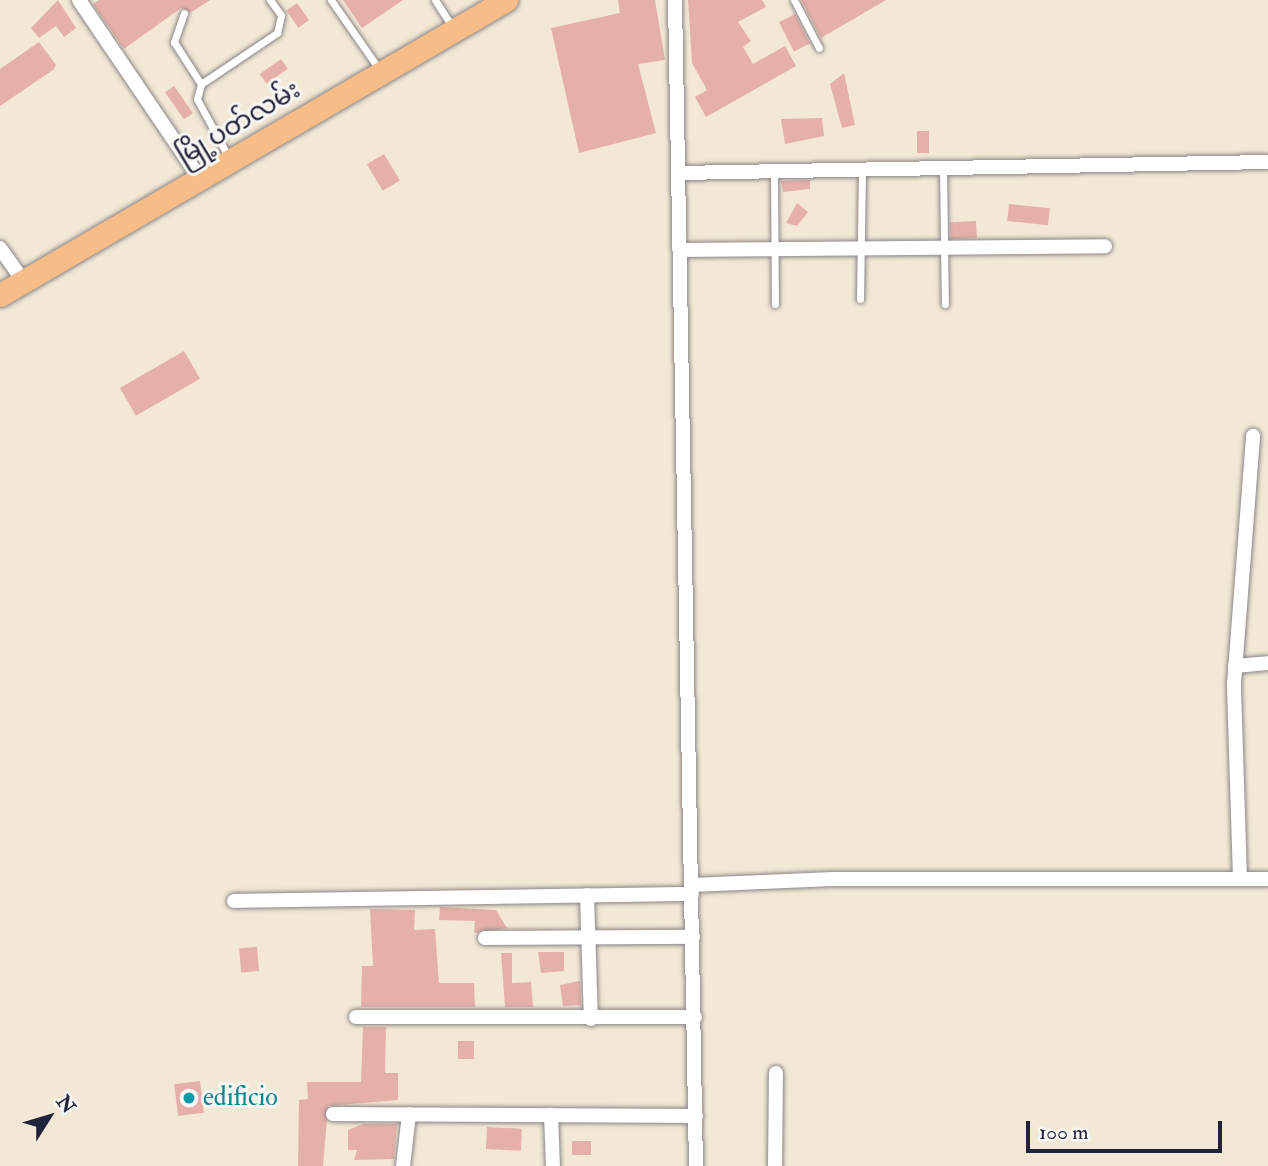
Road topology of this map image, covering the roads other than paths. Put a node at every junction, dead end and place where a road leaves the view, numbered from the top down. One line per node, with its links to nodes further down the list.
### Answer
1 (80, 0): 19 (street)
2 (270, 0): 12 (lane)
3 (331, 0): 11 (lane)
4 (435, 0): 9 (lane)
5 (506, 0): 9 (main road, မြို့ပတ်လမ်း)
6 (675, 0): 18 (street)
7 (793, 0): 10 (lane)
8 (184, 13): 12 (lane)
9 (455, 29): 11 (main road, မြို့ပတ်လမ်း)
10 (819, 47)
11 (381, 72): 13 (main road, မြို့ပတ်လမ်း)
12 (201, 84): 13 (lane)
13 (231, 162): 19 (main road, မြို့ပတ်လမ်း)
14 (1268, 162): 15 (street)
15 (943, 168): 16 (street); 22 (lane)
16 (862, 170): 17 (street); 24 (lane)
17 (774, 171): 18 (street); 23 (lane)
18 (679, 173): 25 (street)
19 (201, 180): 26 (main road, မြို့ပတ်လမ်း)
20 (1105, 246): 22 (street)
21 (0, 248): 26 (street)
22 (942, 248): 24 (street); 30 (lane)
23 (775, 249): 24 (street); 25 (street); 29 (lane)
24 (860, 249): 28 (lane)
25 (684, 250): 36 (street)
26 (24, 282): 27 (main road, မြို့ပတ်လမ်း)
27 (0, 295)
28 (860, 299)
29 (775, 304)
30 (945, 304)
31 (1253, 436): 33 (street)
32 (1268, 663): 33 (street)
33 (1235, 666): 35 (street)
34 (1268, 878): 35 (street)
35 (1240, 879): 36 (street)
36 (692, 890): 37 (street); 40 (street)
37 (587, 895): 38 (street); 39 (street)
38 (234, 901)
39 (588, 937): 40 (street); 41 (street); 44 (street)
40 (693, 937): 43 (street)
41 (485, 938)
42 (356, 1017): 44 (street)
43 (695, 1017): 44 (street); 49 (street)
44 (592, 1018)
45 (776, 1073): 53 (street)
46 (333, 1114): 47 (street)
47 (409, 1114): 48 (street); 50 (street)
48 (551, 1115): 49 (street); 51 (street)
49 (696, 1116): 52 (street)
50 (403, 1166)
51 (553, 1166)
52 (696, 1166)
53 (775, 1166)

